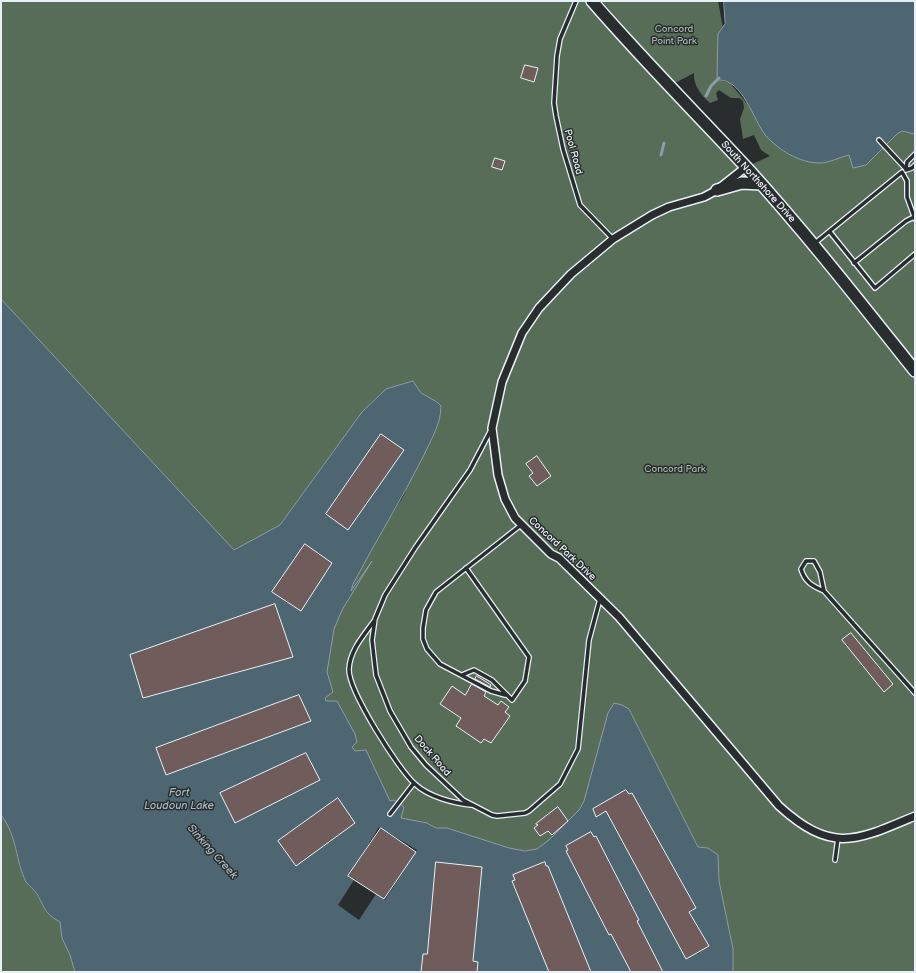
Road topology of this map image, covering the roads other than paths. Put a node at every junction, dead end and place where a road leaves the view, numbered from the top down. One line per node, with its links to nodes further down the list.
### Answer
1 (576, 1): 13 (lane, Pool Road)
2 (592, 1): 6 (main road, South Northshore Drive)
3 (879, 140): 7 (lane)
4 (915, 154): 7 (lane)
5 (915, 166): 7 (lane)
6 (746, 167): 9 (main road, South Northshore Drive); 10 (street, Concord Park Drive)
7 (906, 169): 8 (lane)
8 (902, 172): 11 (lane); 12 (lane)
9 (761, 184): 10 (main road); 14 (main road, South Northshore Drive)
10 (718, 190): 13 (street, Concord Park Drive)
11 (914, 218): 16 (lane)
12 (830, 232): 14 (lane); 16 (lane)
13 (613, 239): 18 (street, Concord Park Drive)
14 (814, 244): 17 (main road, South Northshore Drive)
15 (915, 255): 16 (lane)
16 (854, 263)
17 (915, 371)
18 (492, 428): 19 (street, Concord Park Drive); 23 (lane, Dock Road)
19 (521, 525): 20 (lane); 22 (street, Concord Park Drive)
20 (466, 568): 24 (lane); 26 (lane)
21 (824, 591): 21 (lane); 25 (lane)
22 (600, 599): 28 (lane, Dock Road); 31 (street, Concord Park Drive)
23 (375, 619): 27 (lane); 28 (lane, Dock Road)
24 (462, 675): 26 (lane); 26 (lane)
25 (915, 693)
26 (505, 695)
27 (414, 783): 28 (lane); 29 (lane)
28 (474, 806)
29 (390, 814)
30 (915, 816): 31 (street, Concord Park Drive)
31 (838, 838): 32 (lane)
32 (835, 860)

